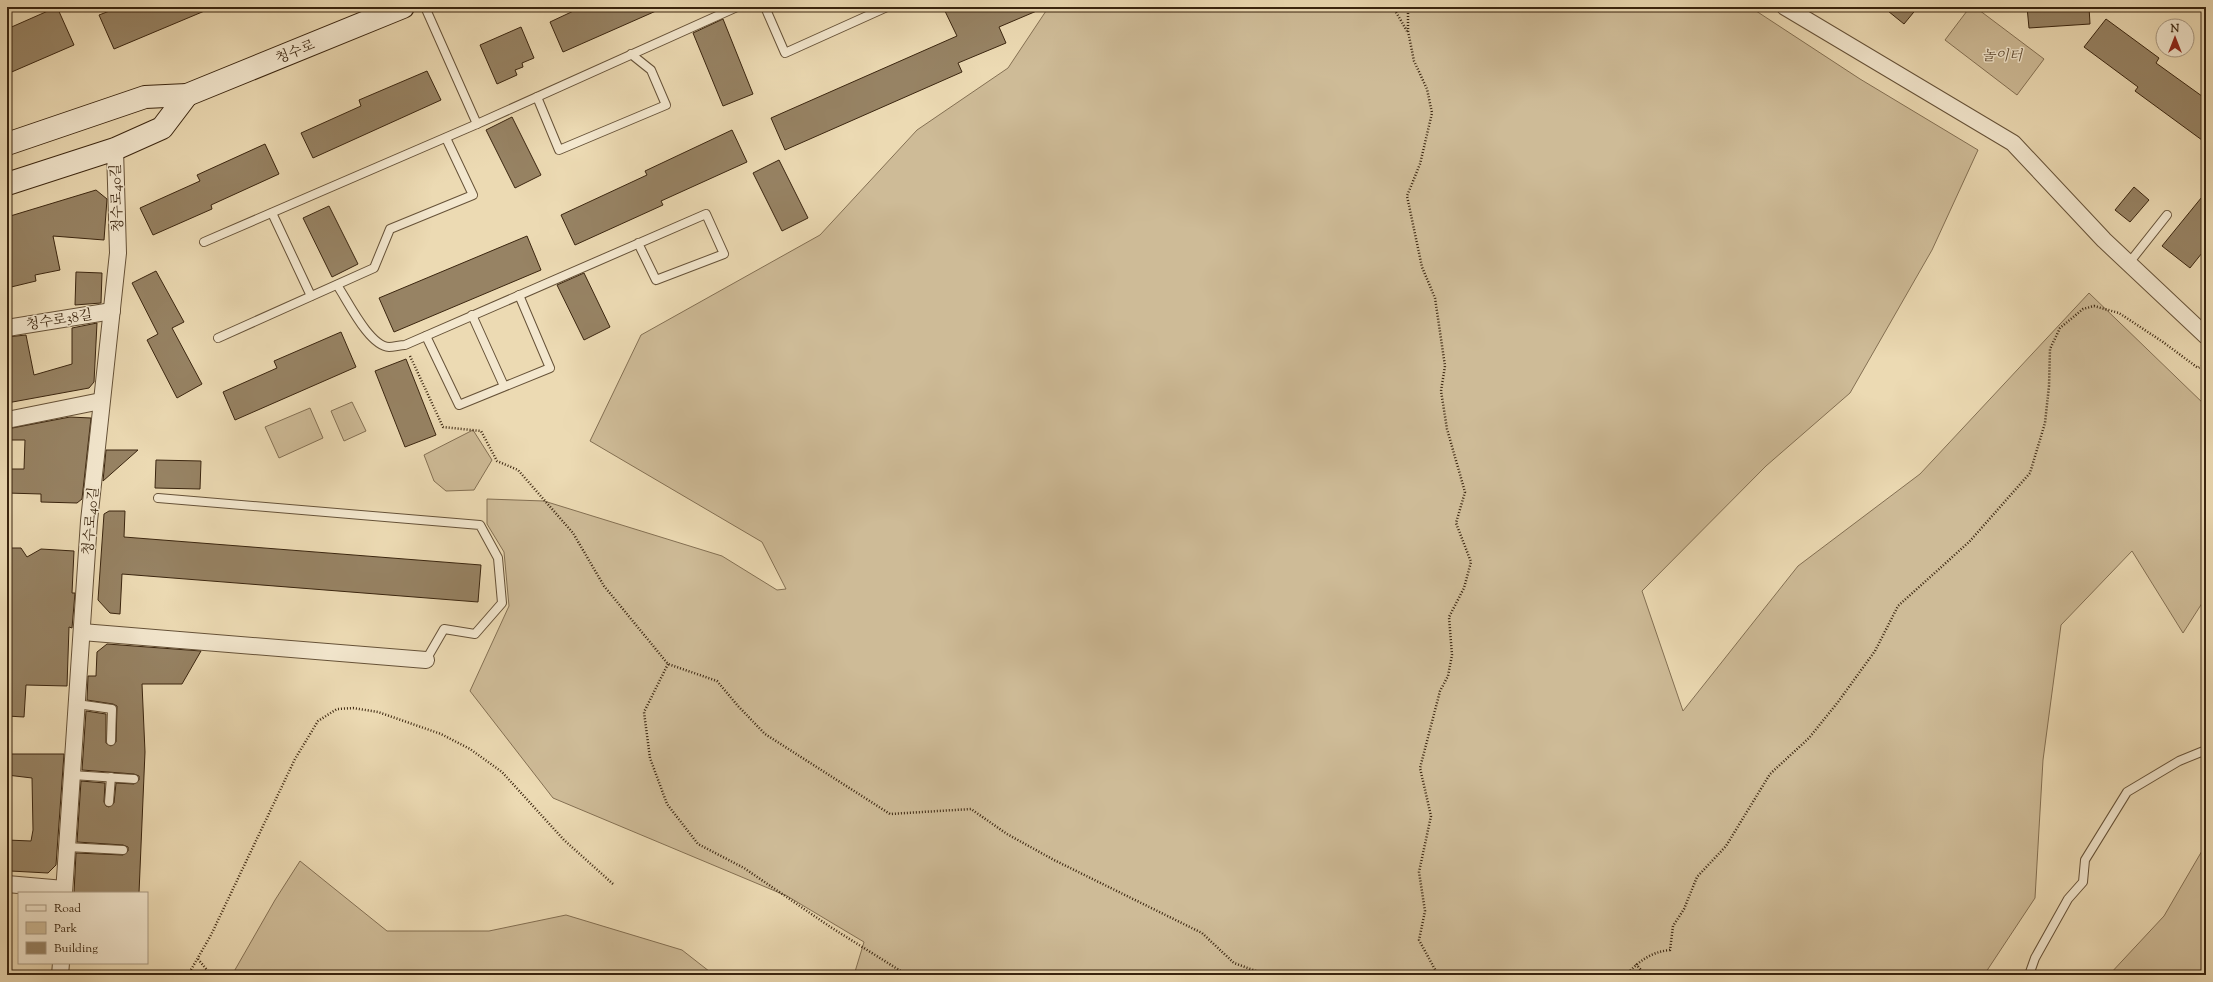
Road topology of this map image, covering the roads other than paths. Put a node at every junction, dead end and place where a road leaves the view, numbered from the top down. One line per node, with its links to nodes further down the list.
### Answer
1 (403, 7): 8 (main road, 청수로)
2 (425, 7): 10 (lane)
3 (737, 7): 7 (lane)
4 (765, 7): 5 (lane)
5 (888, 7)
6 (1786, 7): 19 (street)
7 (631, 54): 9 (lane); 9 (lane)
8 (187, 95): 12 (main road, 청수로); 13 (main road)
9 (537, 97): 10 (lane)
10 (477, 124): 11 (lane)
11 (446, 138): 15 (lane); 20 (lane)
12 (7, 144)
13 (115, 149): 14 (main road); 23 (street, 청수로40길)
14 (7, 184)
15 (272, 213): 17 (lane); 22 (lane)
16 (2167, 215): 19 (lane)
17 (204, 242)
18 (638, 243): 18 (lane); 21 (lane)
19 (2128, 263): 27 (street)
20 (337, 285): 22 (lane); 26 (lane)
21 (519, 295): 24 (lane); 29 (lane)
22 (311, 296): 28 (lane)
23 (112, 311): 25 (street, 청수로38길); 30 (street, 청수로40길)
24 (472, 316): 26 (lane); 29 (lane)
25 (7, 328)
26 (426, 336): 29 (lane)
27 (2206, 336)
28 (218, 338)
29 (504, 386)
30 (101, 400): 31 (street); 33 (street, 청수로40길)
31 (7, 420)
32 (158, 498): 34 (lane)
33 (82, 632): 34 (street); 35 (street, 청수로40길)
34 (426, 660)
35 (77, 704): 36 (lane); 38 (street, 청수로40길)
36 (111, 741)
37 (2206, 750): 48 (lane)
38 (72, 775): 39 (lane); 42 (street, 청수로40길)
39 (111, 777): 40 (lane); 41 (lane)
40 (134, 779)
41 (109, 802)
42 (67, 847): 43 (lane); 45 (street, 청수로40길)
43 (123, 850)
44 (7, 884): 45 (street)
45 (64, 891)
46 (61, 964): 47 (street)
47 (60, 975)
48 (2029, 975)

